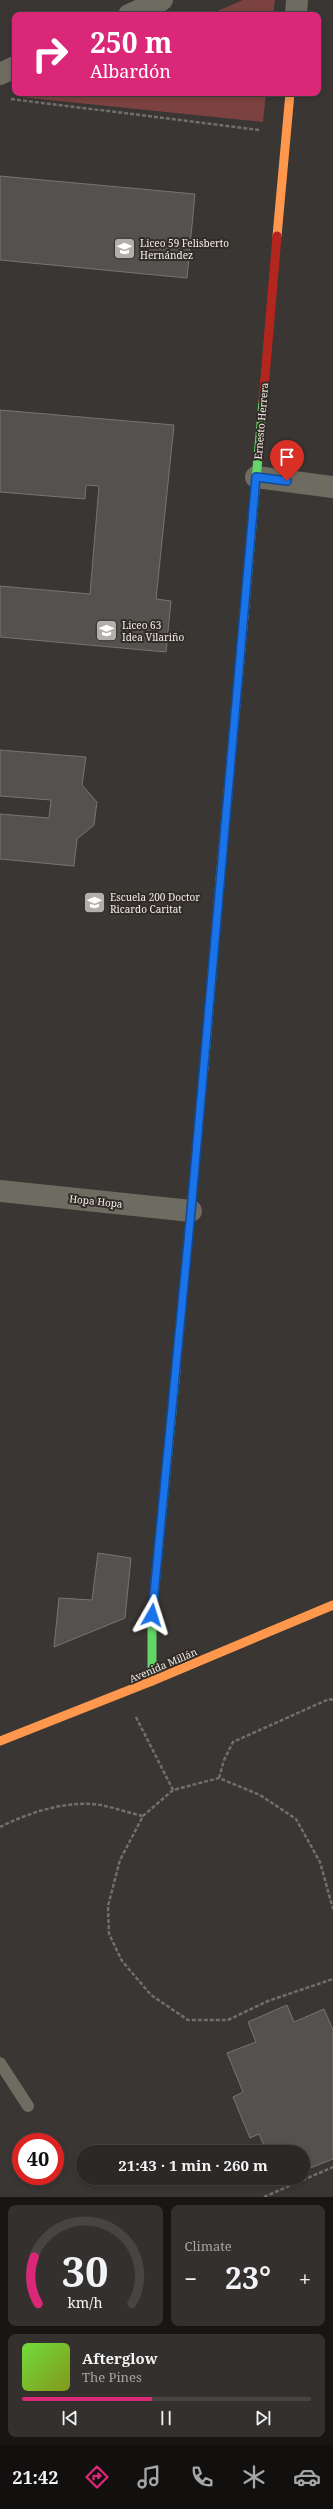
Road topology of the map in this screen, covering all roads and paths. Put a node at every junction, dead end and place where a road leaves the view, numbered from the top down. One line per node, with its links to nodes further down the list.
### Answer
1 (162, 0): 3 (street)
2 (298, 0): 4 (street)
3 (136, 12)
4 (296, 12)
5 (12, 68): 6 (street)
6 (0, 74)
7 (290, 96): 9 (street, Ernesto Herrera)
8 (8, 99): 9 (path)
9 (286, 134): 10 (street, Ernesto Herrera)
10 (256, 477): 11 (street); 13 (street, Ernesto Herrera)
11 (333, 487)
12 (0, 1191): 13 (street, Hopa Hopa)
13 (191, 1211): 15 (street, Ernesto Herrera)
14 (333, 1605): 15 (street, Avenida Millán)
15 (152, 1681): 16 (street, Avenida Millán)
16 (124, 1693): 18 (street, Avenida Millán); 20 (path)
17 (333, 1700): 19 (path)
18 (0, 1741)
19 (219, 1778): 20 (path); 23 (path)
20 (173, 1790): 21 (path)
21 (143, 1816): 22 (path); 24 (path)
22 (0, 1827)
23 (333, 1909)
24 (333, 1979)
25 (0, 2063): 26 (lane)
26 (28, 2106)
27 (333, 2167): 28 (path)
28 (264, 2197)

